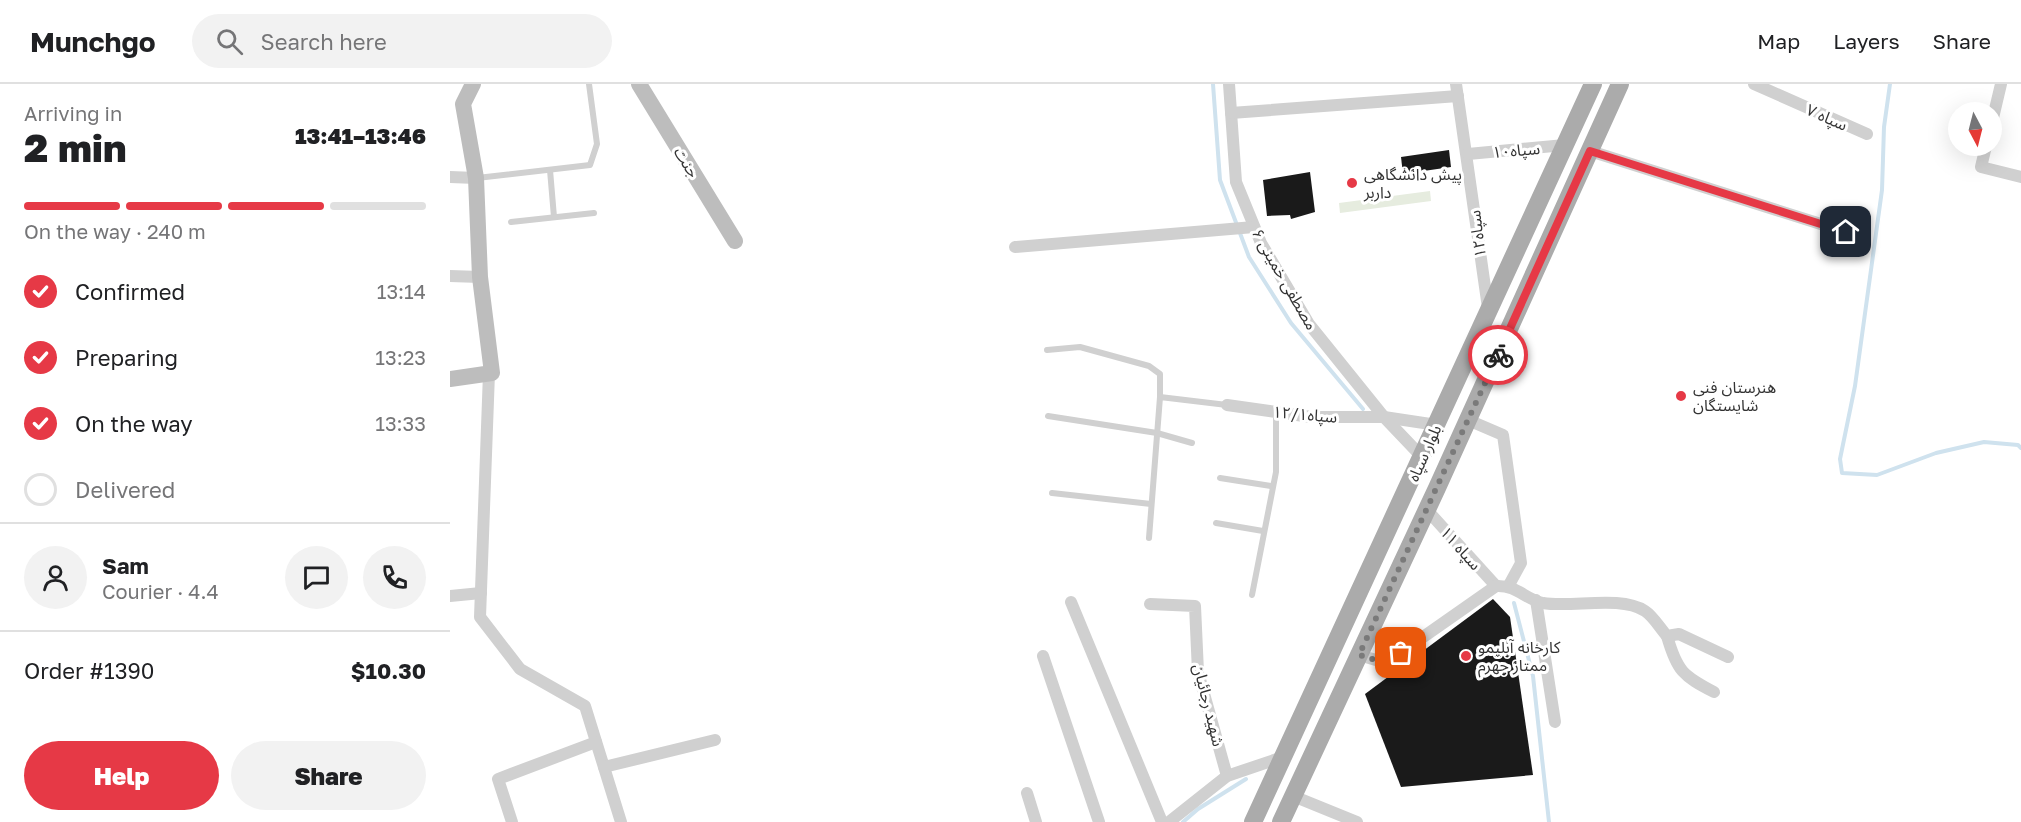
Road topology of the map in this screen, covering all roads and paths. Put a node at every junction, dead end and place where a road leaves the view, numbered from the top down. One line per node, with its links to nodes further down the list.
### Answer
1 (473, 84): 20 (street)
2 (589, 84): 17 (lane)
3 (639, 84): 26 (street, جنت)
4 (1229, 84): 11 (street, مصطفی خمینی ۶)
5 (1593, 84): 13 (main road, بلوار سپاه)
6 (1620, 84): 14 (main road, بلوار سپاه)
7 (1754, 84): 12 (street, سپاه ۷)
8 (2001, 84): 10 (street)
9 (1457, 90): 11 (street); 15 (street, سپاه۱۲)
10 (1997, 102)
11 (1231, 113): 24 (street, مصطفی خمینی ۶)
12 (1867, 134)
13 (1565, 146): 15 (street, سپاه۱۰); 30 (main road, بلوار سپاه)
14 (1590, 151): 25 (street); 31 (main road, بلوار سپاه)
15 (1468, 154): 30 (street, سپاه۱۲)
16 (1984, 156): 19 (street)
17 (550, 170): 20 (lane); 22 (lane)
18 (450, 177): 20 (street)
19 (2021, 177)
20 (476, 178): 29 (street)
21 (594, 213): 22 (lane)
22 (554, 217): 23 (lane)
23 (512, 222)
24 (1254, 228): 27 (street); 39 (street, مصطفی خمینی ۶)
25 (1846, 232)
26 (735, 241)
27 (1015, 247)
28 (450, 276): 29 (street)
29 (480, 277): 33 (street)
30 (1489, 313): 31 (main road); 41 (main road, بلوار سپاه)
31 (1510, 327): 40 (main road, بلوار سپاه)
32 (1047, 350): 35 (lane)
33 (489, 373): 34 (street); 55 (street)
34 (450, 379)
35 (1160, 397): 36 (lane); 42 (lane)
36 (1227, 405): 37 (street, سپاه۱۲/۱)
37 (1276, 412): 39 (street, سپاه۱۲/۱); 46 (lane)
38 (1048, 416): 42 (lane)
39 (1384, 417): 41 (street, سپاه۱۲/۱); 44 (street)
40 (1468, 420): 49 (main road, بلوار سپاه); 53 (street)
41 (1437, 425): 44 (main road, بلوار سپاه)
42 (1157, 433): 43 (lane); 48 (lane)
43 (1192, 443)
44 (1423, 458): 69 (main road, بلوار سپاه)
45 (1220, 478): 46 (lane)
46 (1271, 486): 51 (lane)
47 (1052, 493): 48 (lane)
48 (1151, 504): 52 (lane)
49 (1427, 510): 54 (street, سپاه ۱۱); 62 (main road, بلوار سپاه)
50 (1215, 523): 51 (lane)
51 (1263, 531): 56 (lane)
52 (1149, 538)
53 (1509, 585): 54 (street); 58 (street)
54 (1496, 586): 62 (street)
55 (481, 593): 57 (street); 68 (street)
56 (1252, 595)
57 (450, 596)
58 (1536, 600): 61 (street); 66 (street)
59 (1071, 602): 78 (street)
60 (1150, 604): 71 (street, شهید رجائیان)
61 (1667, 636): 64 (street); 65 (street)
62 (1359, 655): 73 (main road, بلوار سپاه)
63 (1043, 656): 77 (street)
64 (1728, 657)
65 (1714, 692)
66 (1555, 722)
67 (715, 740): 70 (street)
68 (596, 742): 70 (street); 74 (street)
69 (1283, 757): 71 (street); 80 (main road, بلوار سپاه)
70 (604, 767): 75 (street)
71 (1227, 776): 79 (street)
72 (1027, 793): 76 (street)
73 (1293, 796): 81 (main road, بلوار سپاه); 82 (street)
74 (512, 822)
75 (621, 822)
76 (1036, 822)
77 (1099, 822)
78 (1162, 822)
79 (1169, 822)
80 (1253, 822)
81 (1281, 822)
82 (1357, 822)

